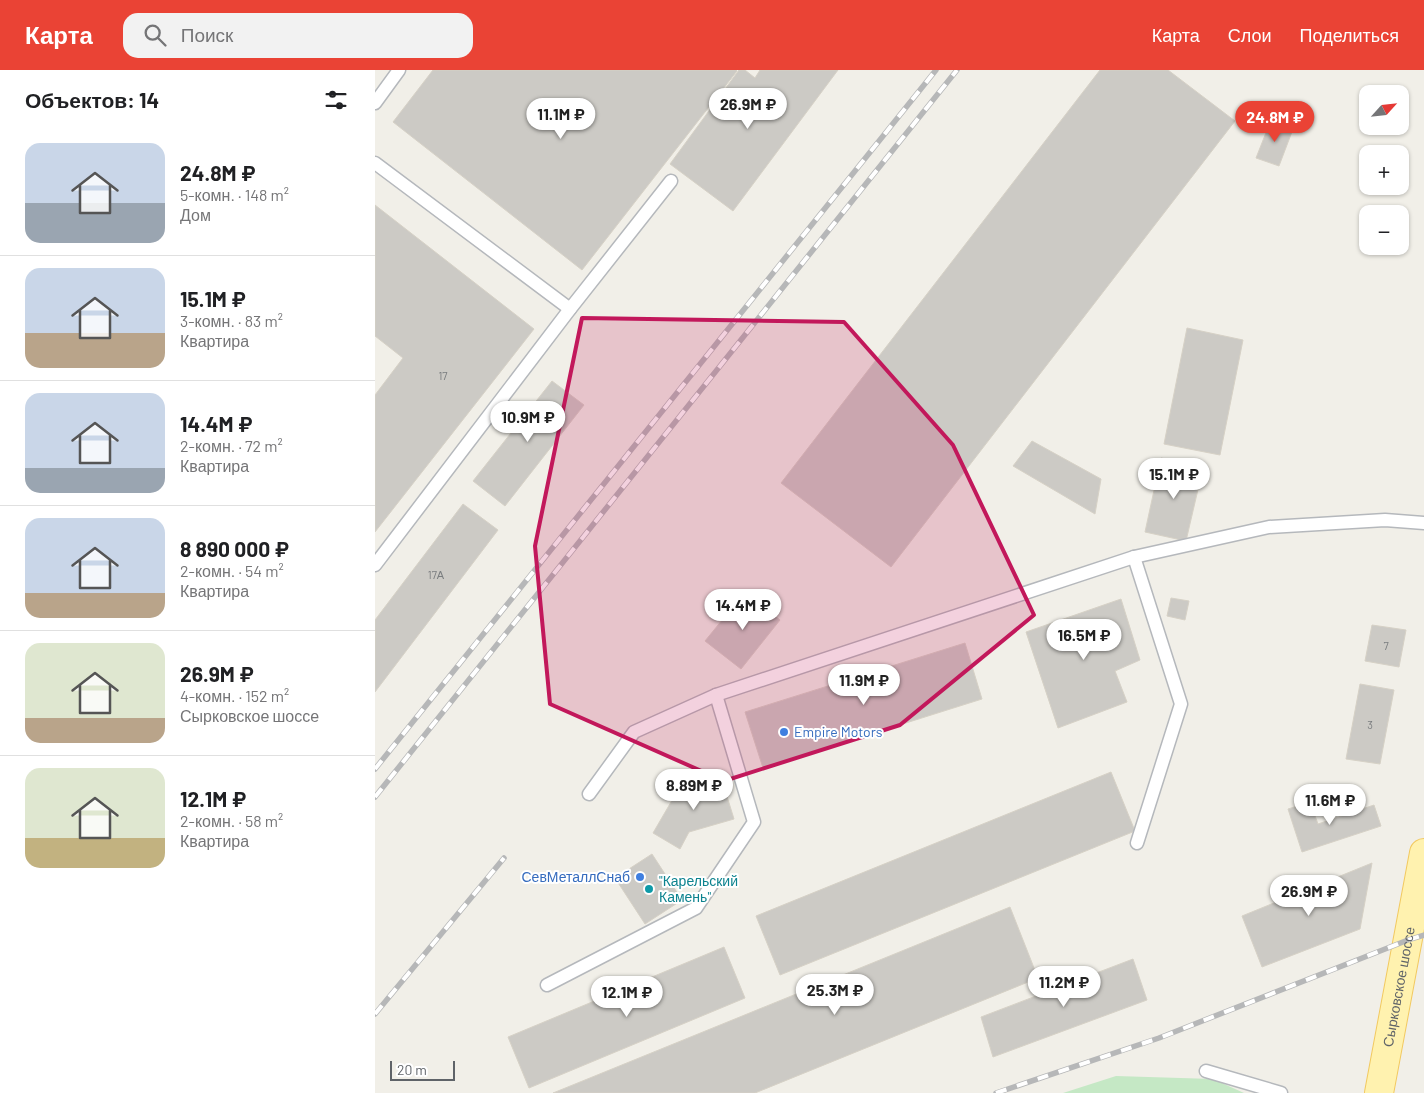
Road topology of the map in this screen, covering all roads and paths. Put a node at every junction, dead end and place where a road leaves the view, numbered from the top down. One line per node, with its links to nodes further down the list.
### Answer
1 (399, 70): 2 (lane)
2 (375, 102)
3 (375, 163): 5 (lane)
4 (671, 181): 5 (lane)
5 (570, 309): 8 (lane)
6 (1424, 523): 7 (lane)
7 (1134, 557): 9 (lane); 11 (lane)
8 (375, 564)
9 (716, 695): 10 (lane); 13 (lane)
10 (589, 794)
11 (1137, 844)
12 (1424, 853): 16 (main road, Сырковское шоссе)
13 (547, 985)
14 (1206, 1071): 15 (lane)
15 (1281, 1093)
16 (1379, 1093)

